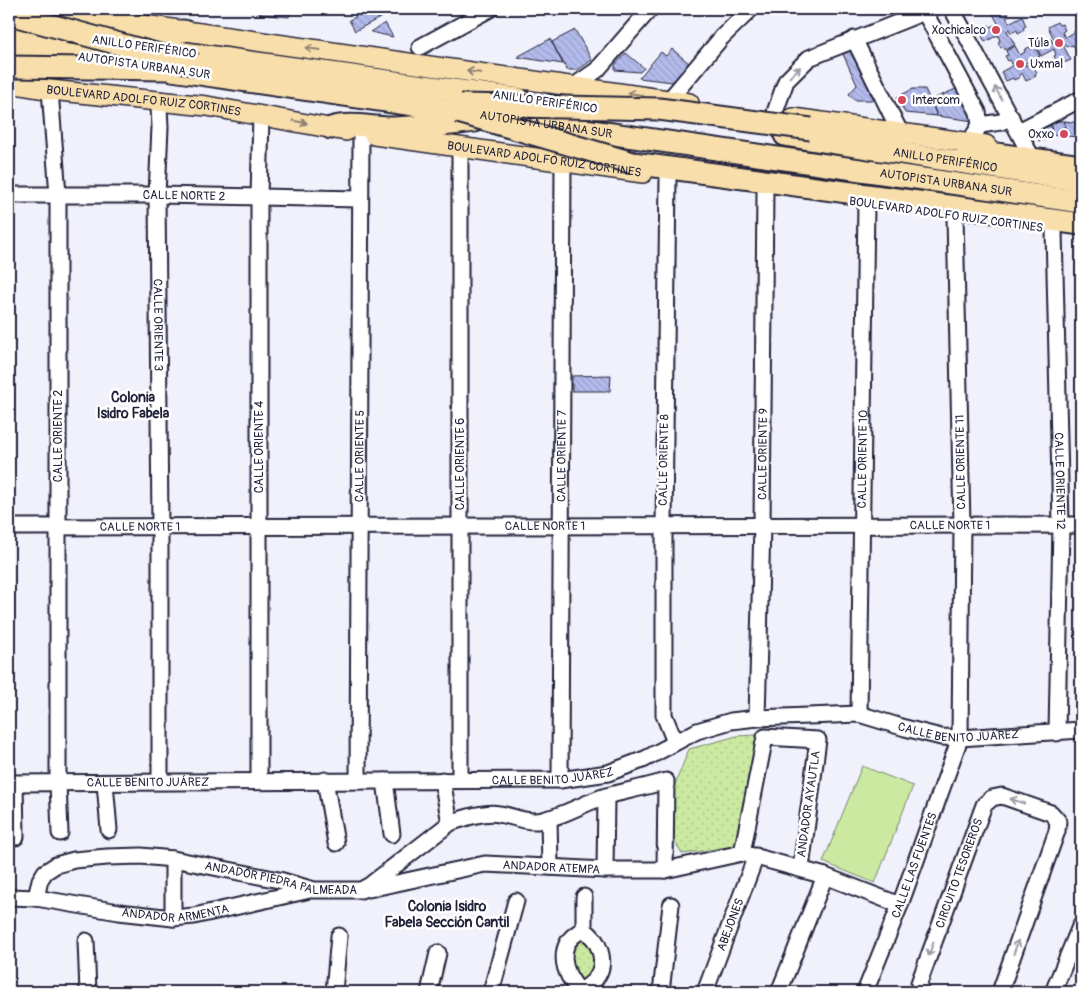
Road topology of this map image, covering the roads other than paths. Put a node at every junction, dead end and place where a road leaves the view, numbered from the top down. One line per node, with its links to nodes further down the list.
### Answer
1 (32, 9): 9 (main road)
2 (490, 9): 13 (street)
3 (751, 9): 28 (street)
4 (952, 9): 14 (street)
5 (645, 10): 21 (street)
6 (927, 10): 11 (street); 16 (street)
7 (9, 14): 17 (highway, bridge)
8 (9, 27): 9 (highway); 36 (highway, ANILLO PERIFÉRICO)
9 (184, 31): 24 (main road, one-way to 9)
10 (9, 38): 17 (highway, AUTOPISTA URBANA SUR, bridge)
11 (854, 39): 32 (street, one-way to 11); 40 (street)
12 (9, 46): 20 (highway, AUTOPISTA URBANA SUR, bridge)
13 (420, 47)
14 (976, 52): 16 (street); 19 (street)
15 (9, 54): 34 (highway)
16 (952, 63): 22 (street)
17 (196, 65): 30 (highway, AUTOPISTA URBANA SUR)
18 (9, 67): 20 (highway, bridge)
19 (983, 67): 22 (street); 33 (street, one-way to 19)
20 (167, 69): 30 (highway, AUTOPISTA URBANA SUR)
21 (596, 70): 24 (street); 26 (street)
22 (961, 78): 37 (street)
23 (9, 83): 25 (main road, BOULEVARD ADOLFO RUIZ CORTINES)
24 (574, 86): 26 (main road)
25 (50, 90): 31 (main road, BOULEVARD ADOLFO RUIZ CORTINES); 52 (street, CALLE ORIENTE 2)
26 (609, 90): 28 (main road, one-way to 26)
27 (1081, 99): 39 (street)
28 (669, 100): 32 (main road)
29 (159, 107): 54 (street, CALLE ORIENTE 3)
30 (457, 108): 47 (highway, bridge); 50 (highway, AUTOPISTA URBANA SUR, bridge); 57 (highway, AUTOPISTA URBANA SUR, bridge); 61 (highway, bridge)
31 (261, 115): 38 (main road, BOULEVARD ADOLFO RUIZ CORTINES, one-way to 38); 55 (street, CALLE ORIENTE 4)
32 (774, 115): 35 (main road)
33 (1011, 117): 37 (street); 39 (street)
34 (481, 121): 38 (highway); 59 (highway)
35 (821, 121): 36 (highway); 40 (main road)
36 (702, 124): 49 (highway, ANILLO PERIFÉRICO)
37 (980, 125): 42 (street)
38 (331, 128): 41 (main road, BOULEVARD ADOLFO RUIZ CORTINES)
39 (1019, 131): 44 (street)
40 (900, 132): 42 (main road)
41 (360, 133): 43 (main road, BOULEVARD ADOLFO RUIZ CORTINES); 56 (street, CALLE ORIENTE 5)
42 (969, 143): 44 (main road)
43 (460, 147): 46 (main road, BOULEVARD ADOLFO RUIZ CORTINES); 71 (street, CALLE ORIENTE 6)
44 (1030, 152): 45 (main road)
45 (1081, 159)
46 (563, 162): 48 (main road, BOULEVARD ADOLFO RUIZ CORTINES); 72 (street, CALLE ORIENTE 7)
47 (1081, 166)
48 (668, 177): 51 (main road, BOULEVARD ADOLFO RUIZ CORTINES); 64 (street, CALLE ORIENTE 8)
49 (1081, 181)
50 (1081, 190)
51 (765, 191): 58 (main road, BOULEVARD ADOLFO RUIZ CORTINES); 65 (street, CALLE ORIENTE 9)
52 (58, 194): 53 (street, CALLE NORTE 2); 54 (street, CALLE NORTE 2); 74 (street, CALLE ORIENTE 2)
53 (9, 195)
54 (157, 195): 55 (street, CALLE NORTE 2); 70 (street, CALLE ORIENTE 3)
55 (259, 198): 56 (street, CALLE NORTE 2); 76 (street, CALLE ORIENTE 4)
56 (359, 199): 75 (street, CALLE ORIENTE 5)
57 (1081, 202)
58 (866, 204): 60 (main road, BOULEVARD ADOLFO RUIZ CORTINES); 66 (street, CALLE ORIENTE 10)
59 (1081, 208)
60 (955, 216): 62 (main road, BOULEVARD ADOLFO RUIZ CORTINES); 67 (street, CALLE ORIENTE 11)
61 (1081, 224)
62 (1054, 230): 63 (main road, BOULEVARD ADOLFO RUIZ CORTINES); 68 (street, CALLE ORIENTE 12)
63 (1081, 234)
64 (664, 525): 65 (street, CALLE NORTE 1); 72 (street, CALLE NORTE 1); 83 (street, CALLE ORIENTE 8)
65 (762, 525): 66 (street, CALLE NORTE 1); 78 (street, CALLE ORIENTE 9)
66 (862, 525): 67 (street, CALLE NORTE 1); 77 (street, CALLE ORIENTE 10)
67 (962, 525): 68 (street, CALLE NORTE 1); 81 (street, CALLE ORIENTE 11)
68 (1061, 525): 69 (street, CALLE NORTE 1); 80 (street, CALLE ORIENTE 12)
69 (1081, 525)
70 (160, 526): 74 (street, CALLE NORTE 1); 76 (street, CALLE NORTE 1); 91 (street, CALLE ORIENTE 3)
71 (460, 526): 72 (street, CALLE NORTE 1); 75 (street, CALLE NORTE 1); 89 (street, CALLE ORIENTE 6)
72 (561, 526): 90 (street, CALLE ORIENTE 7)
73 (9, 527): 74 (street, CALLE NORTE 1)
74 (58, 527): 93 (street, CALLE ORIENTE 2)
75 (359, 527): 76 (street, CALLE NORTE 1); 86 (street, CALLE ORIENTE 5)
76 (259, 528): 84 (street, CALLE ORIENTE 4)
77 (859, 714): 78 (street, CALLE BENITO JUÁREZ); 81 (street, CALLE BENITO JUÁREZ)
78 (757, 718): 83 (street, CALLE BENITO JUÁREZ)
79 (1081, 730): 80 (street, CALLE BENITO JUÁREZ)
80 (1057, 733): 81 (street, CALLE BENITO JUÁREZ)
81 (960, 738): 117 (street, CALLE LAS FUENTES)
82 (818, 740): 103 (street, ABEJONES); 106 (street, ANDADOR AYAUTLA)
83 (674, 742): 90 (street, CALLE BENITO JUÁREZ)
84 (259, 780): 85 (street, CALLE BENITO JUÁREZ); 91 (street, CALLE BENITO JUÁREZ)
85 (325, 780): 86 (street, CALLE BENITO JUÁREZ); 102 (street)
86 (358, 780): 87 (street, CALLE BENITO JUÁREZ)
87 (386, 780): 88 (street, CALLE BENITO JUÁREZ); 100 (street)
88 (442, 780): 89 (street, CALLE BENITO JUÁREZ); 97 (street)
89 (460, 780): 90 (street, CALLE BENITO JUÁREZ)
90 (560, 780)
91 (160, 781): 94 (street, CALLE BENITO JUÁREZ)
92 (12, 783): 93 (street, CALLE BENITO JUÁREZ); 101 (street)
93 (58, 783): 94 (street, CALLE BENITO JUÁREZ); 99 (street, CALLE ORIENTE 2)
94 (105, 783): 98 (street)
95 (606, 797): 96 (street, ANDADOR PIEDRA PALMEADA); 107 (street); 108 (street, ANDADOR PIEDRA PALMEADA)
96 (549, 818): 97 (street, ANDADOR PIEDRA PALMEADA); 105 (street)
97 (450, 823): 111 (street, ANDADOR PIEDRA PALMEADA)
98 (109, 830)
99 (60, 833)
100 (392, 834)
101 (16, 836)
102 (336, 843)
103 (749, 854): 106 (street); 108 (street, ANDADOR ATEMPA); 130 (street, ABEJONES)
104 (173, 859): 110 (street, ANDADOR PIEDRA PALMEADA); 114 (street, ANDADOR PIEDRA PALMEADA); 118 (street)
105 (550, 867): 107 (street, ANDADOR ATEMPA); 111 (street, ANDADOR ATEMPA)
106 (801, 868): 109 (street)
107 (605, 870): 108 (street, ANDADOR ATEMPA)
108 (665, 870)
109 (825, 876): 117 (street); 131 (street)
110 (314, 890): 111 (street, ANDADOR PIEDRA PALMEADA); 118 (street, ANDADOR ARMENTA)
111 (361, 890)
112 (9, 897): 114 (street, ANDADOR ARMENTA)
113 (584, 897): 120 (street)
114 (36, 898): 118 (street, ANDADOR ARMENTA)
115 (516, 902): 127 (street)
116 (671, 905): 129 (street)
117 (900, 905): 132 (street, CALLE LAS FUENTES)
118 (173, 918)
119 (1081, 925): 135 (street)
120 (584, 930): 128 (street); 128 (street)
121 (339, 936): 125 (street)
122 (86, 941): 124 (street)
123 (438, 954): 126 (street)
124 (88, 992)
125 (334, 992)
126 (429, 992)
127 (491, 992)
128 (581, 992)
129 (661, 992)
130 (705, 992)
131 (779, 992)
132 (865, 992)
133 (920, 992): 134 (street, CIRCUITO TESOREROS, one-way to 133)
134 (1000, 992)
135 (1053, 992)

